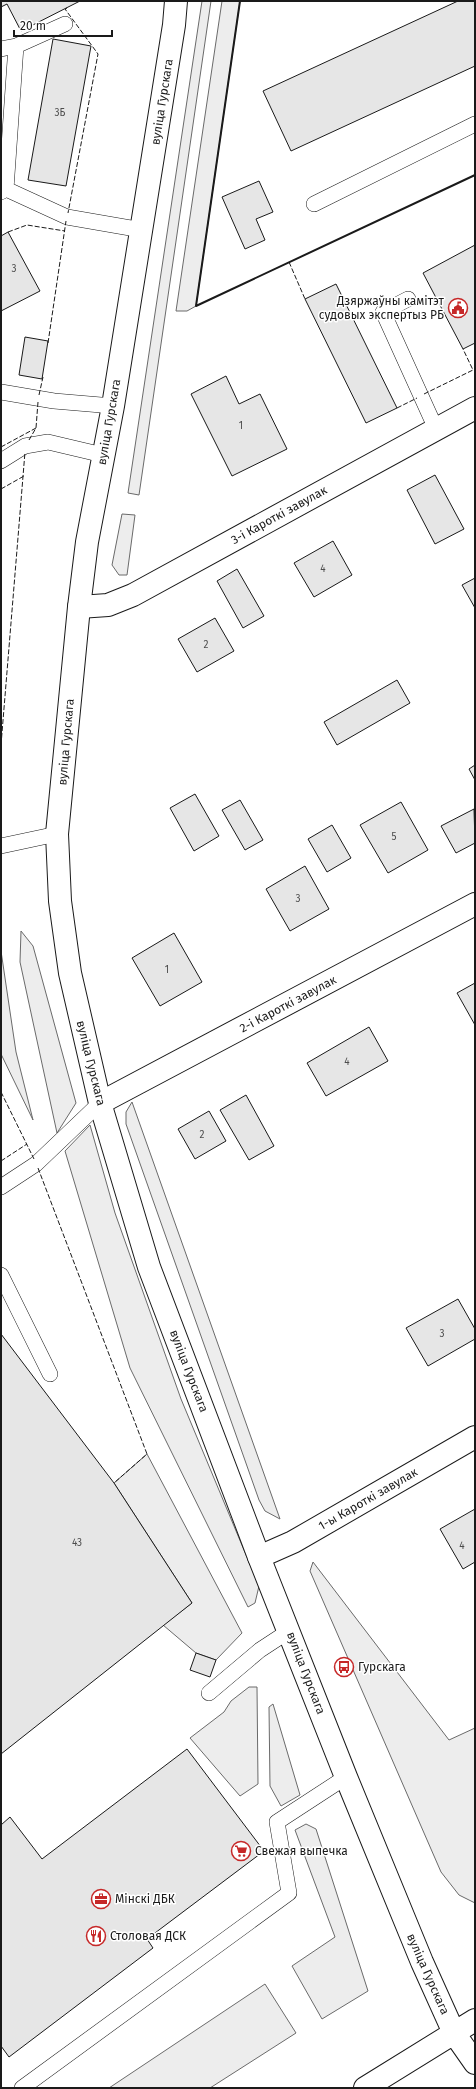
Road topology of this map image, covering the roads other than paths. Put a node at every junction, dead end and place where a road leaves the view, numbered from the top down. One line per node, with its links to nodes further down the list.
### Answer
1 (176, 1): 8 (main road, вуліца Гурскага)
2 (65, 24): 3 (lane)
3 (16, 46): 4 (lane); 6 (lane)
4 (1, 49)
5 (475, 124): 7 (lane)
6 (4, 191): 8 (lane)
7 (314, 204)
8 (142, 230): 11 (main road, вуліца Гурскага)
9 (408, 299): 13 (lane)
10 (1, 392): 11 (lane)
11 (113, 406): 14 (main road, вуліца Гурскага)
12 (475, 408): 13 (main road, 3-і Кароткі завулак)
13 (436, 429): 16 (main road, 3-і Кароткі завулак)
14 (103, 456): 15 (lane); 16 (main road, вуліца Гурскага)
15 (1, 461)
16 (78, 606): 17 (main road, вуліца Гурскага)
17 (58, 834): 18 (lane); 20 (main road, вуліца Гурскага)
18 (1, 846)
19 (475, 904): 20 (main road, 2-і Кароткі завулак)
20 (100, 1103): 21 (lane); 25 (main road, вуліца Гурскага)
21 (1, 1187)
22 (1, 1275): 23 (lane)
23 (50, 1374)
24 (475, 1437): 25 (main road, 1-ы Кароткі завулак)
25 (259, 1557): 26 (main road, вуліца Гурскага)
26 (290, 1632): 27 (lane); 28 (main road, вуліца Гурскага)
27 (209, 1694)
28 (346, 1778): 30 (main road, вуліца Гурскага); 32 (lane)
29 (475, 2020): 30 (main road)
30 (454, 2033): 31 (main road, вуліца Гурскага); 33 (main road)
31 (475, 2063)
32 (22, 2088)
33 (365, 2088)

